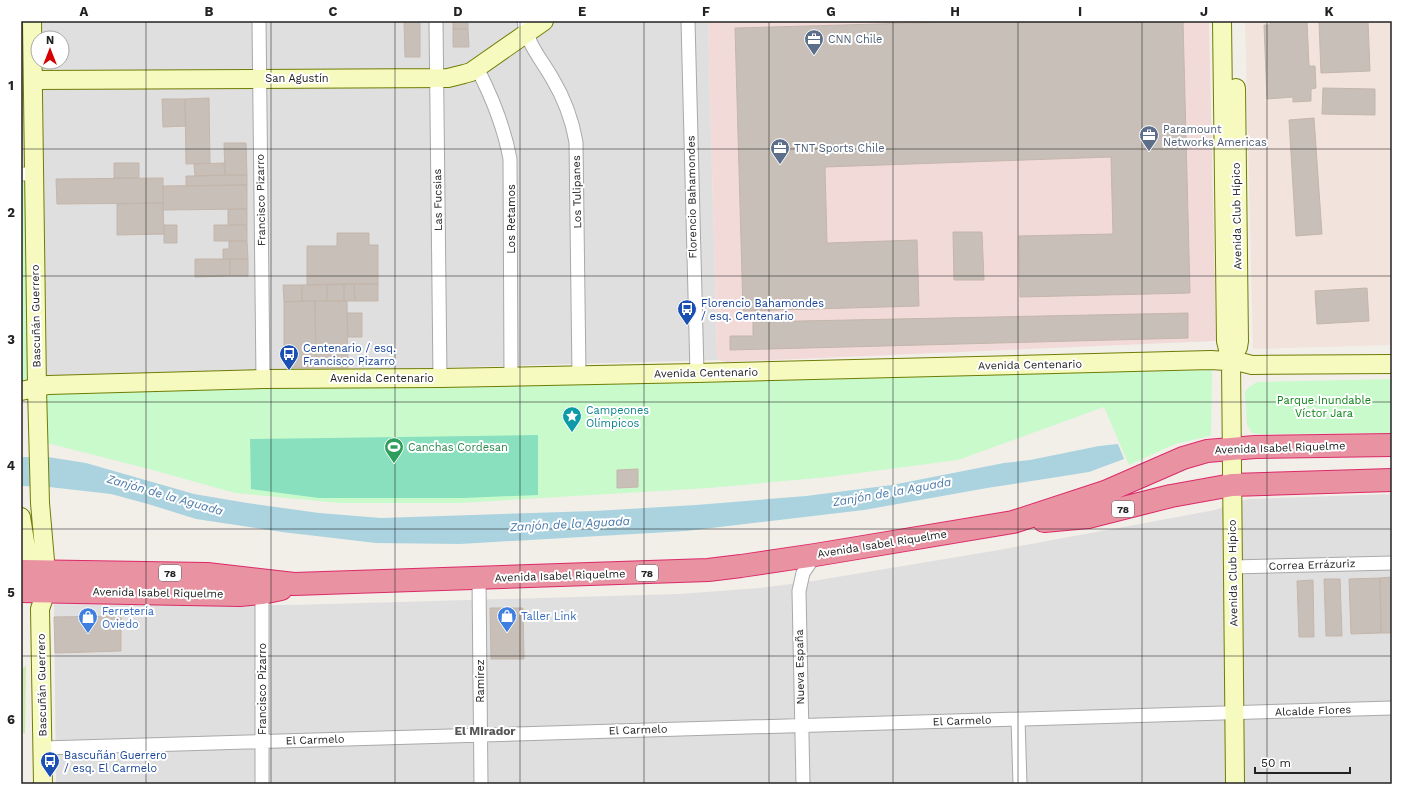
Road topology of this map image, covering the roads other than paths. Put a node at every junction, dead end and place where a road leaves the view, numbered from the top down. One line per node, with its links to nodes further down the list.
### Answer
1 (32, 21): 12 (street, Bascuñán Guerrero)
2 (258, 21): 11 (street, Francisco Pizarro)
3 (436, 21): 10 (street, Las Fucsias)
4 (544, 21): 8 (street, San Agustín)
5 (688, 21): 17 (street, Florencio Bahamondes)
6 (1222, 21): 13 (street, Avenida Club Hípico)
7 (1235, 21): 13 (street, Avenida Club Hípico)
8 (525, 27): 9 (street, San Agustín); 18 (street, Los Tulipanes)
9 (477, 68): 10 (street, San Agustín); 19 (street, Los Retamos)
10 (436, 78): 11 (street, San Agustín); 20 (street, Las Fucsias)
11 (259, 79): 12 (street, San Agustín); 21 (street, Francisco Pizarro)
12 (33, 80): 14 (street, Bascuñán Guerrero)
13 (1230, 103): 15 (street, Avenida Club Hípico)
14 (27, 174): 22 (street, Bascuñán Guerrero)
15 (1230, 361): 16 (street, Avenida Centenario); 17 (street, Avenida Centenario); 24 (street, Avenida Club Hípico)
16 (1392, 364)
17 (697, 373): 18 (street, Avenida Centenario)
18 (579, 376): 19 (street, Avenida Centenario)
19 (512, 377): 20 (street, Avenida Centenario)
20 (440, 378): 21 (street, Avenida Centenario)
21 (263, 379): 22 (street, Avenida Centenario)
22 (29, 389): 34 (street, Bascuñán Guerrero)
23 (1392, 445): 24 (highway, Avenida Isabel Riquelme / 78)
24 (1232, 448): 26 (street, Avenida Club Hípico); 28 (highway, Avenida Isabel Riquelme / 78)
25 (1392, 480): 26 (highway, Avenida Isabel Riquelme / 78)
26 (1232, 485): 28 (highway, Avenida Isabel Riquelme / 78); 31 (street, Avenida Club Hípico)
27 (21, 517): 34 (street, Bascuñán Guerrero)
28 (1013, 522): 29 (highway, Avenida Isabel Riquelme / 78)
29 (814, 555): 32 (highway, Avenida Isabel Riquelme / 78); 39 (street, Nueva España)
30 (1392, 563): 31 (street, Correa Errázuriz)
31 (1233, 567): 37 (street, Avenida Club Hípico)
32 (479, 578): 33 (highway, Avenida Isabel Riquelme / 78); 40 (street, Ramírez)
33 (294, 584): 34 (highway, Avenida Isabel Riquelme / 78); 35 (highway, Avenida Isabel Riquelme / 78)
34 (34, 585): 35 (highway, Avenida Isabel Riquelme / 78); 42 (street, Bascuñán Guerrero)
35 (262, 593): 41 (street, Francisco Pizarro)
36 (1392, 708): 37 (street, Alcalde Flores)
37 (1234, 713): 38 (street, El Carmelo); 48 (street, Avenida Club Hípico)
38 (1018, 719): 39 (street, El Carmelo); 47 (street)
39 (801, 726): 40 (street, El Carmelo); 46 (street, Nueva España)
40 (480, 735): 41 (street, El Carmelo); 45 (street, Ramírez)
41 (262, 741): 42 (street, El Carmelo); 44 (street, Francisco Pizarro)
42 (43, 748): 43 (street, Bascuñán Guerrero)
43 (43, 784)
44 (262, 784)
45 (481, 784)
46 (802, 784)
47 (1020, 784)
48 (1235, 784)

